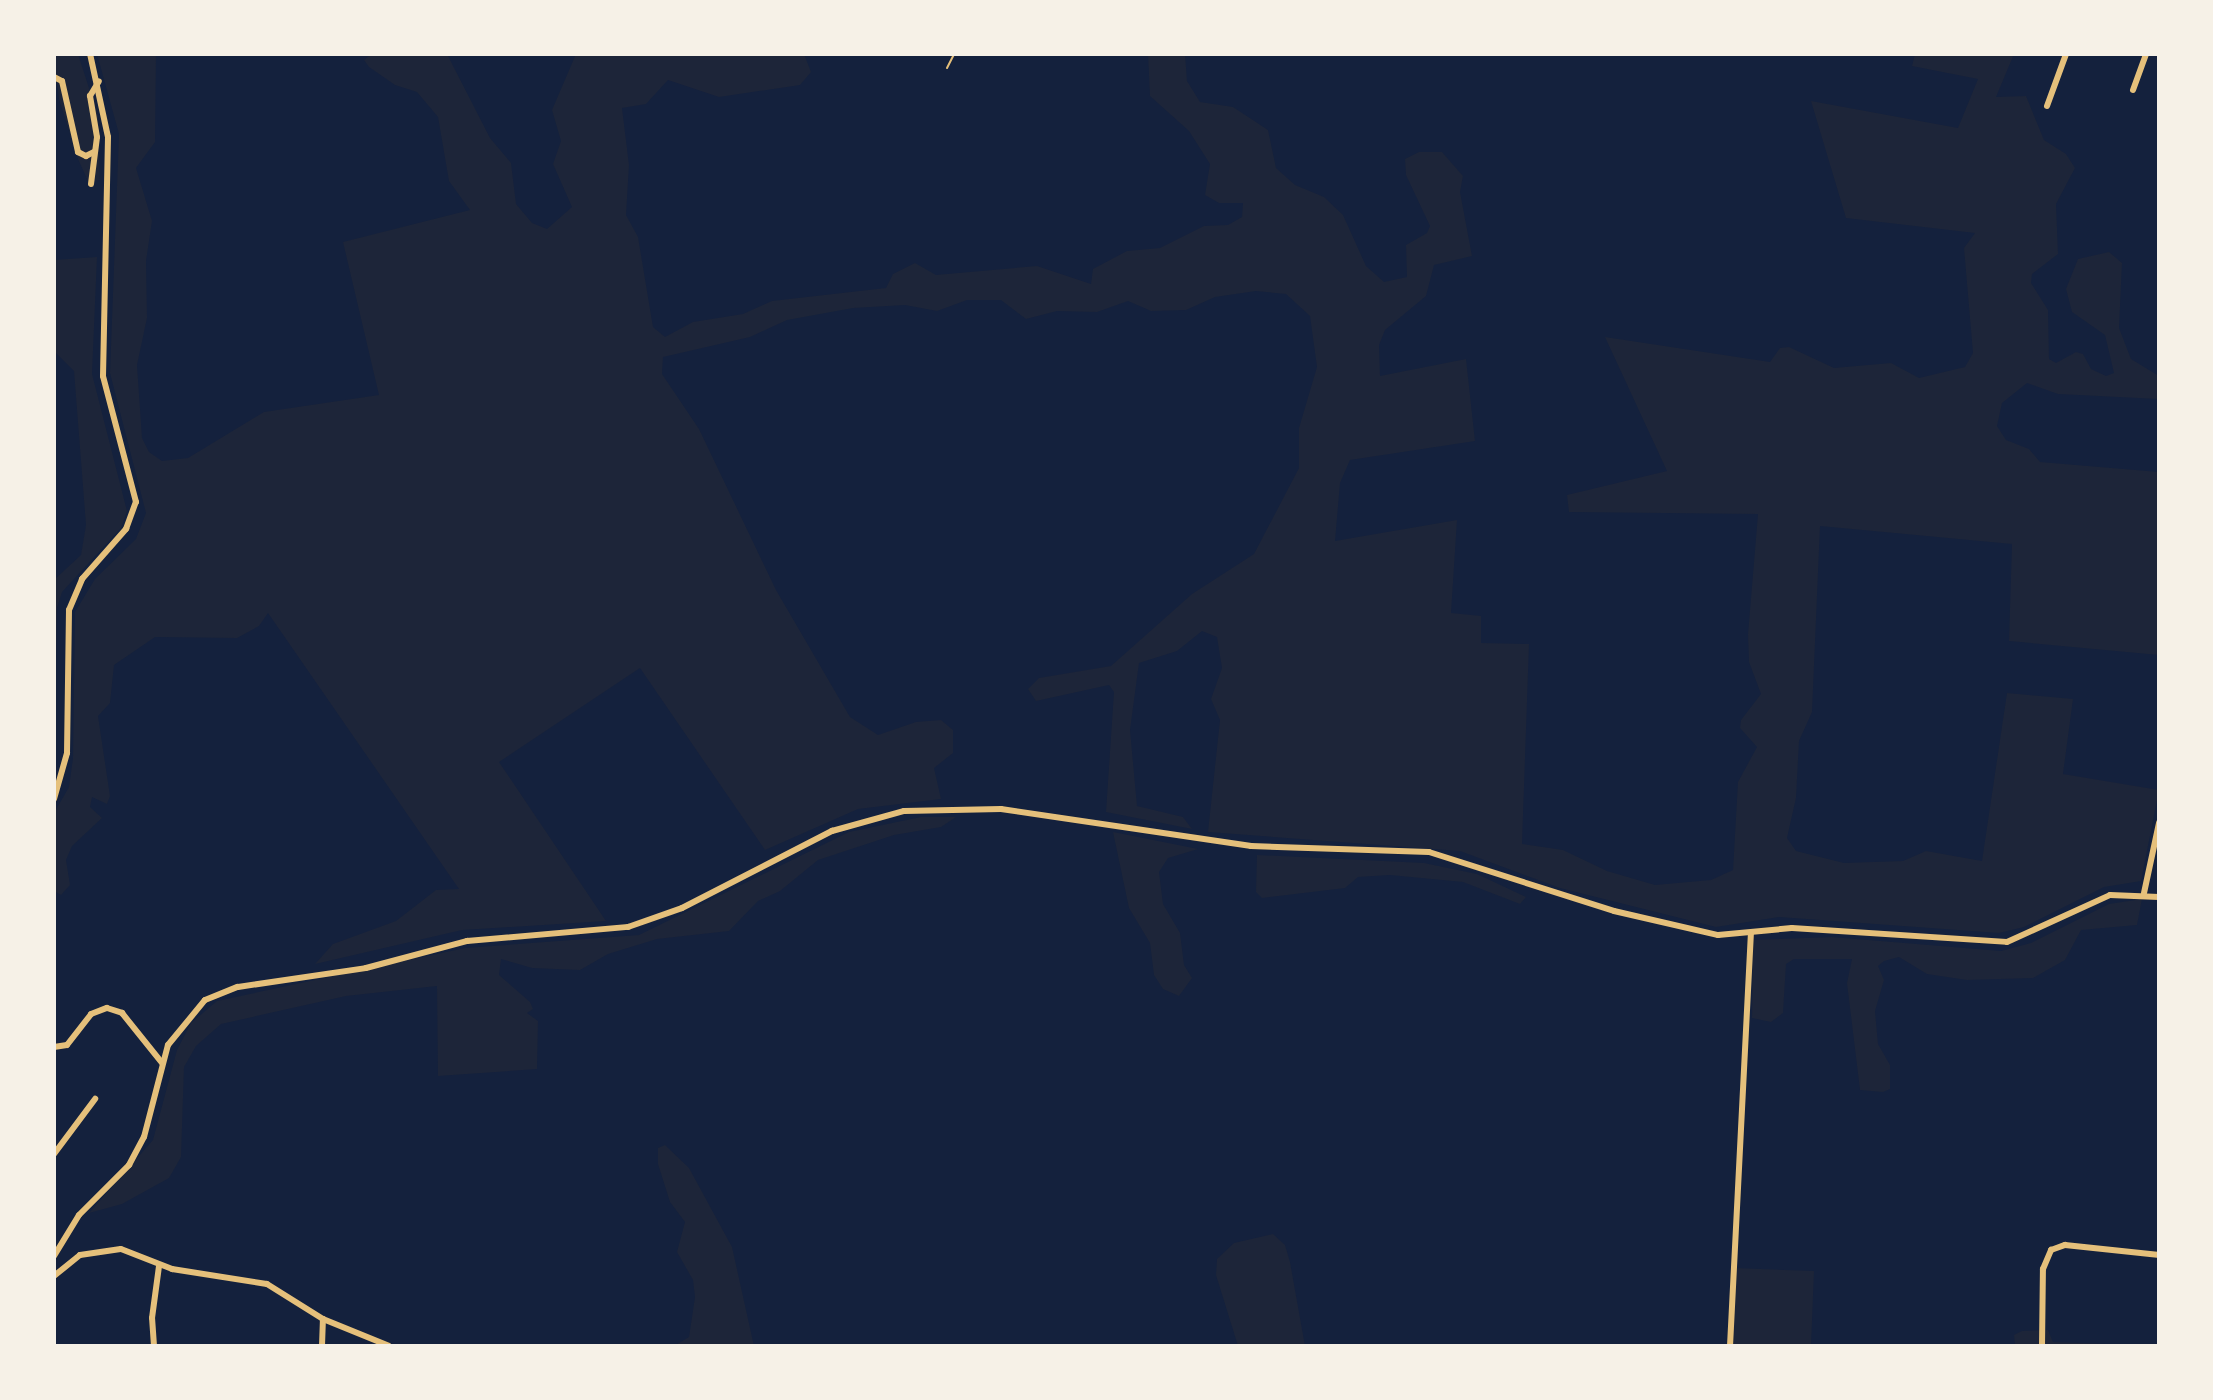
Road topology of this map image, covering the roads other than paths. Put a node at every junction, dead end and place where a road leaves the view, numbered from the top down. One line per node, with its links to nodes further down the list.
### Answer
1 (90, 54): 5 (street)
2 (2066, 54): 7 (street)
3 (2146, 54): 6 (street)
4 (54, 77): 8 (street)
5 (99, 81): 8 (street); 10 (street)
6 (2133, 90)
7 (2047, 106)
8 (96, 149): 9 (street)
9 (91, 184)
10 (54, 799)
11 (2159, 823): 12 (street)
12 (2144, 893): 13 (street); 14 (street)
13 (2159, 897)
14 (1753, 933): 16 (street); 27 (street)
15 (54, 1047): 16 (street)
16 (162, 1063): 20 (street)
17 (95, 1099): 18 (street)
18 (54, 1154)
19 (2159, 1255): 28 (street)
20 (54, 1256)
21 (159, 1266): 22 (street); 23 (street); 24 (street)
22 (54, 1276)
23 (323, 1319): 25 (street); 26 (street)
24 (154, 1346)
25 (322, 1346)
26 (389, 1346)
27 (1730, 1346)
28 (2042, 1346)

